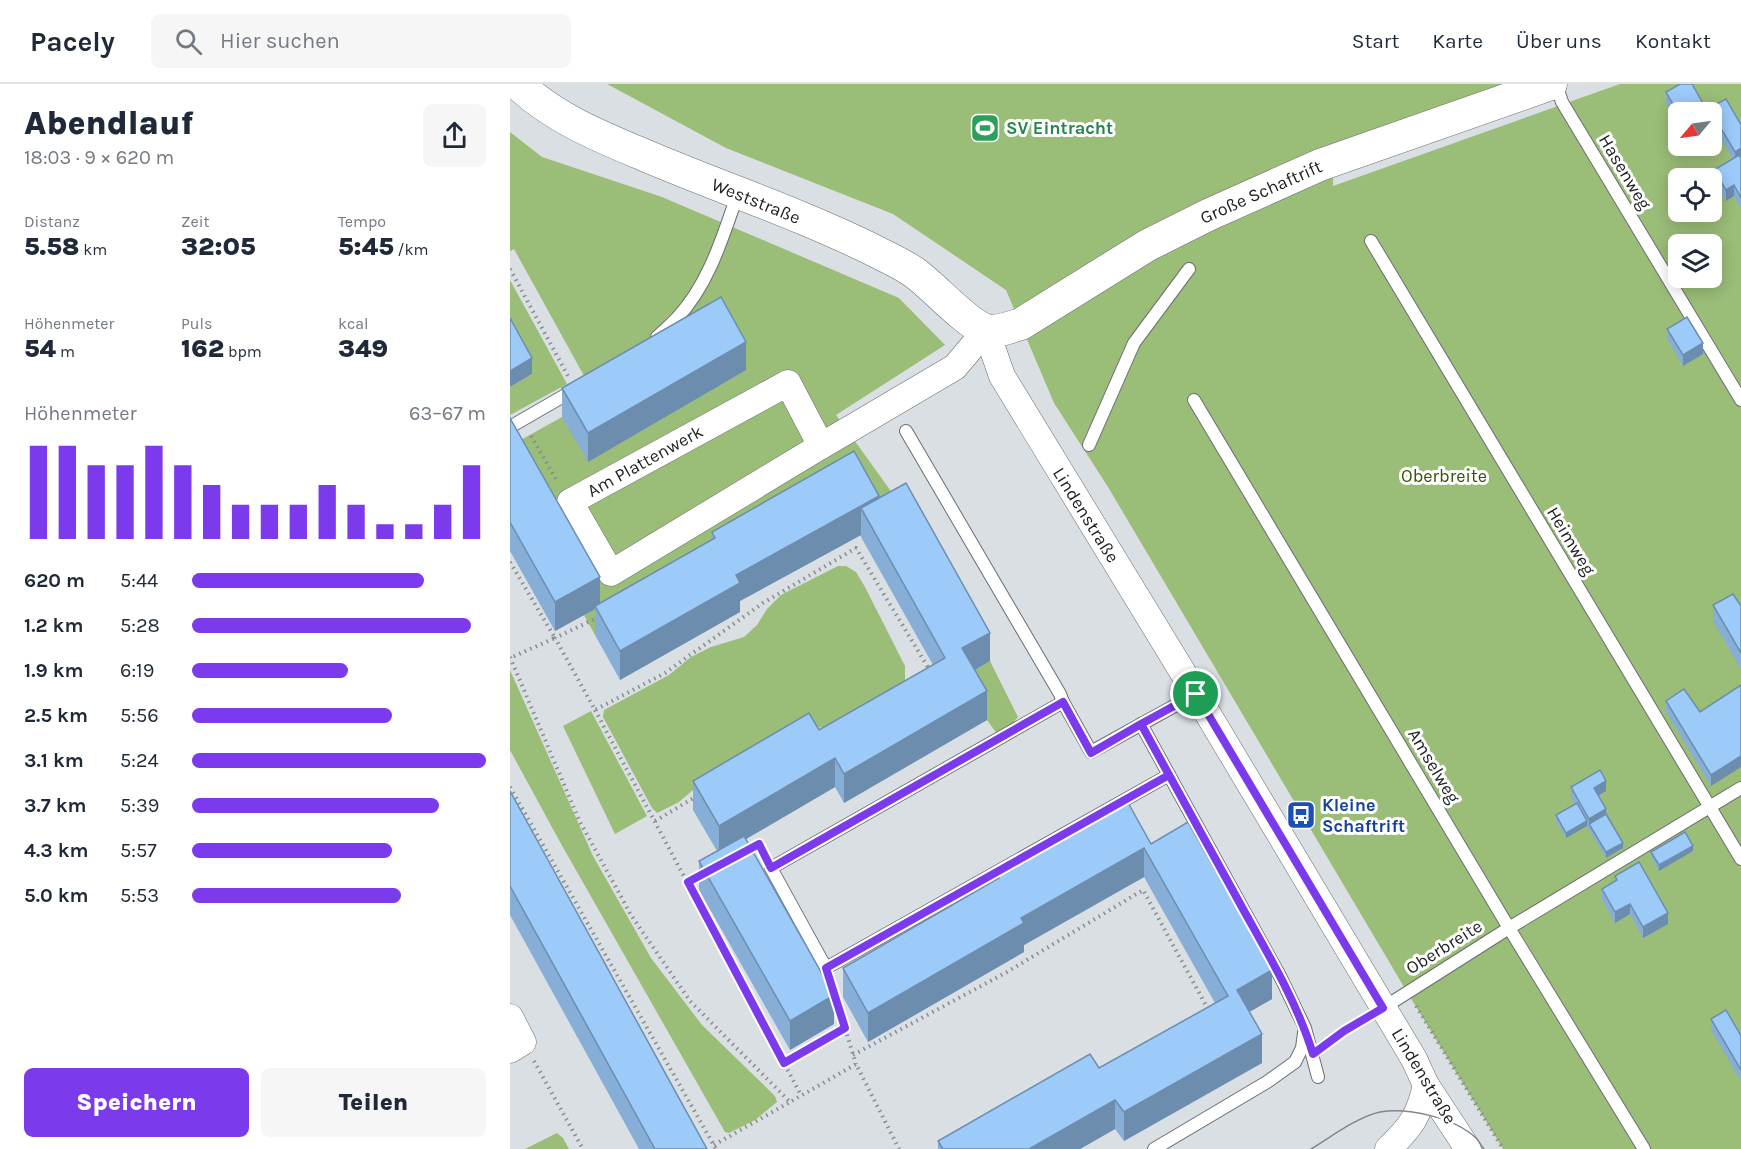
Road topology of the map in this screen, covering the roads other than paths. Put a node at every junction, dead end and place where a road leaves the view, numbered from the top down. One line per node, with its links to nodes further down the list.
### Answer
1 (518, 84): 4 (street, Weststraße)
2 (1551, 84): 7 (street, Große Schaftrift)
3 (1556, 84): 11 (lane, Hasenweg)
4 (738, 193): 7 (street, Weststraße); 8 (lane)
5 (1371, 240): 21 (lane, Heimweg)
6 (1189, 269): 14 (lane)
7 (986, 330): 15 (street, Am Plattenwerk); 16 (street, Lindenstraße)
8 (646, 345)
9 (588, 383): 12 (lane)
10 (1194, 400): 23 (lane, Amselweg)
11 (1741, 400)
12 (510, 427)
13 (906, 431): 17 (lane)
14 (1089, 445)
15 (821, 446): 15 (street, Am Plattenwerk)
16 (1196, 694): 18 (lane); 24 (street, Lindenstraße)
17 (1063, 702): 18 (lane); 19 (lane)
18 (1141, 724): 19 (lane)
19 (1169, 775): 26 (lane)
20 (1741, 788): 21 (lane, Oberbreite)
21 (1710, 807): 22 (lane, Heimweg); 23 (lane, Oberbreite)
22 (1741, 859)
23 (1509, 928): 24 (lane, Oberbreite); 33 (lane, Amselweg)
24 (1383, 1008): 29 (street, Lindenstraße)
25 (510, 1017): 27 (street)
26 (1305, 1028): 28 (lane); 30 (lane)
27 (516, 1046)
28 (1318, 1077)
29 (1426, 1085): 31 (street); 32 (street, Lindenstraße)
30 (1154, 1149)
31 (1388, 1149)
32 (1468, 1149)
33 (1644, 1149)

